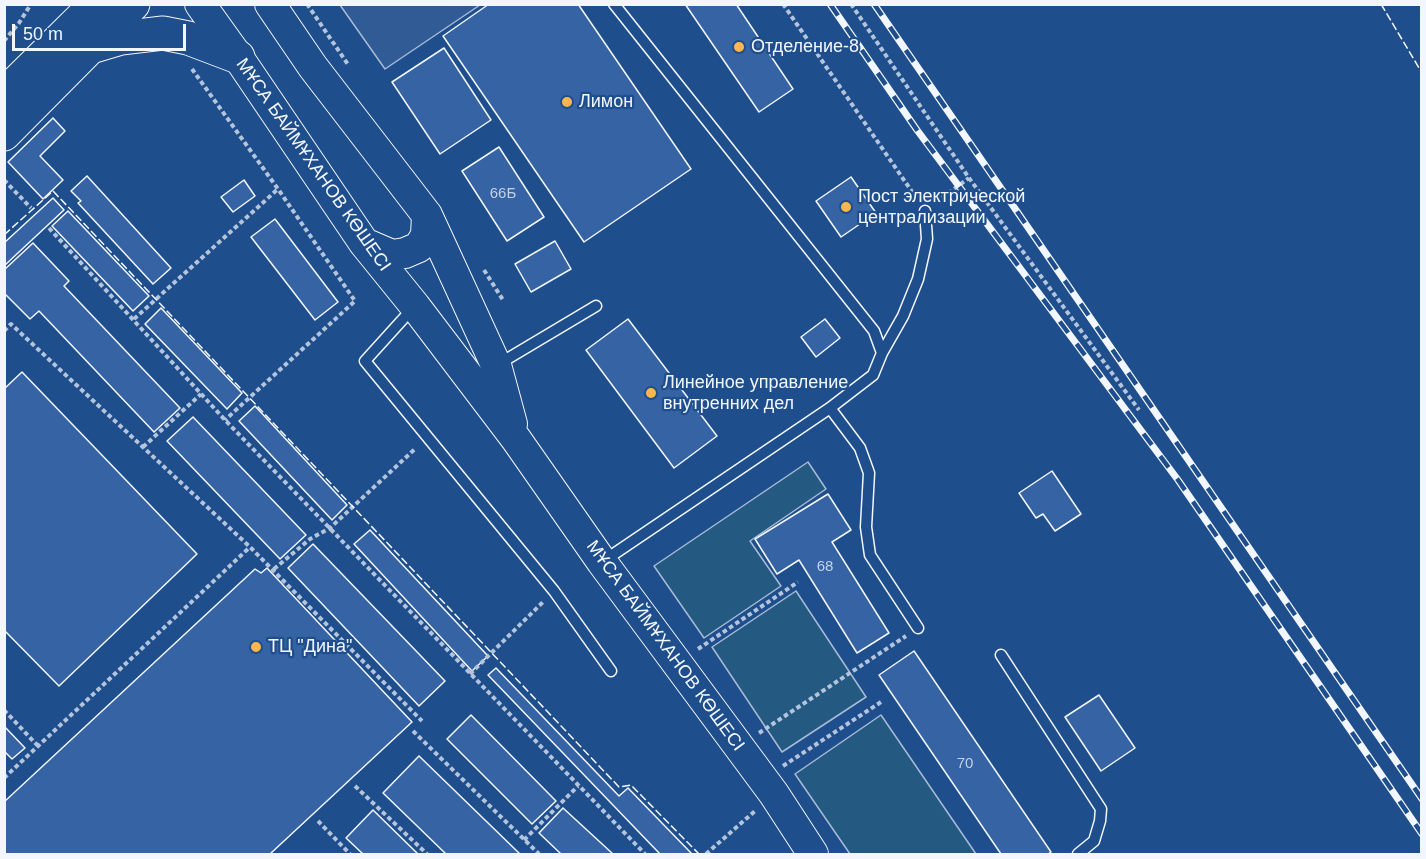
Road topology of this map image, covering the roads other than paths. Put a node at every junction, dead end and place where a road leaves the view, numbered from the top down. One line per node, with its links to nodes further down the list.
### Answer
1 (96, 4): 6 (main road)
2 (133, 4): 6 (main road)
3 (200, 4): 7 (main road, МҰСА БАЙМҰХАНОВ КӨШЕСІ)
4 (270, 4): 11 (main road, МҰСА БАЙМҰХАНОВ КӨШЕСІ)
5 (614, 4): 15 (lane)
6 (76, 29): 7 (main road); 8 (main road); 9 (main road)
7 (238, 57): 12 (main road, МҰСА БАЙМҰХАНОВ КӨШЕСІ)
8 (4, 95)
9 (4, 134)
10 (925, 211): 15 (lane)
11 (427, 215): 12 (main road); 16 (main road, МҰСА БАЙМҰХАНОВ КӨШЕСІ)
12 (364, 243): 13 (main road, МҰСА БАЙМҰХАНОВ КӨШЕСІ)
13 (416, 306): 18 (main road, МҰСА БАЙМҰХАНОВ КӨШЕСІ); 22 (lane)
14 (596, 306): 16 (lane)
15 (882, 353): 17 (lane)
16 (496, 365): 18 (main road, МҰСА БАЙМҰХАНОВ КӨШЕСІ)
17 (830, 408): 19 (lane); 20 (lane)
18 (516, 439): 19 (main road, МҰСА БАЙМҰХАНОВ КӨШЕСІ)
19 (602, 562): 23 (main road, МҰСА БАЙМҰХАНОВ КӨШЕСІ)
20 (918, 628)
21 (1001, 655): 24 (lane)
22 (611, 671)
23 (813, 855)
24 (1078, 855)

